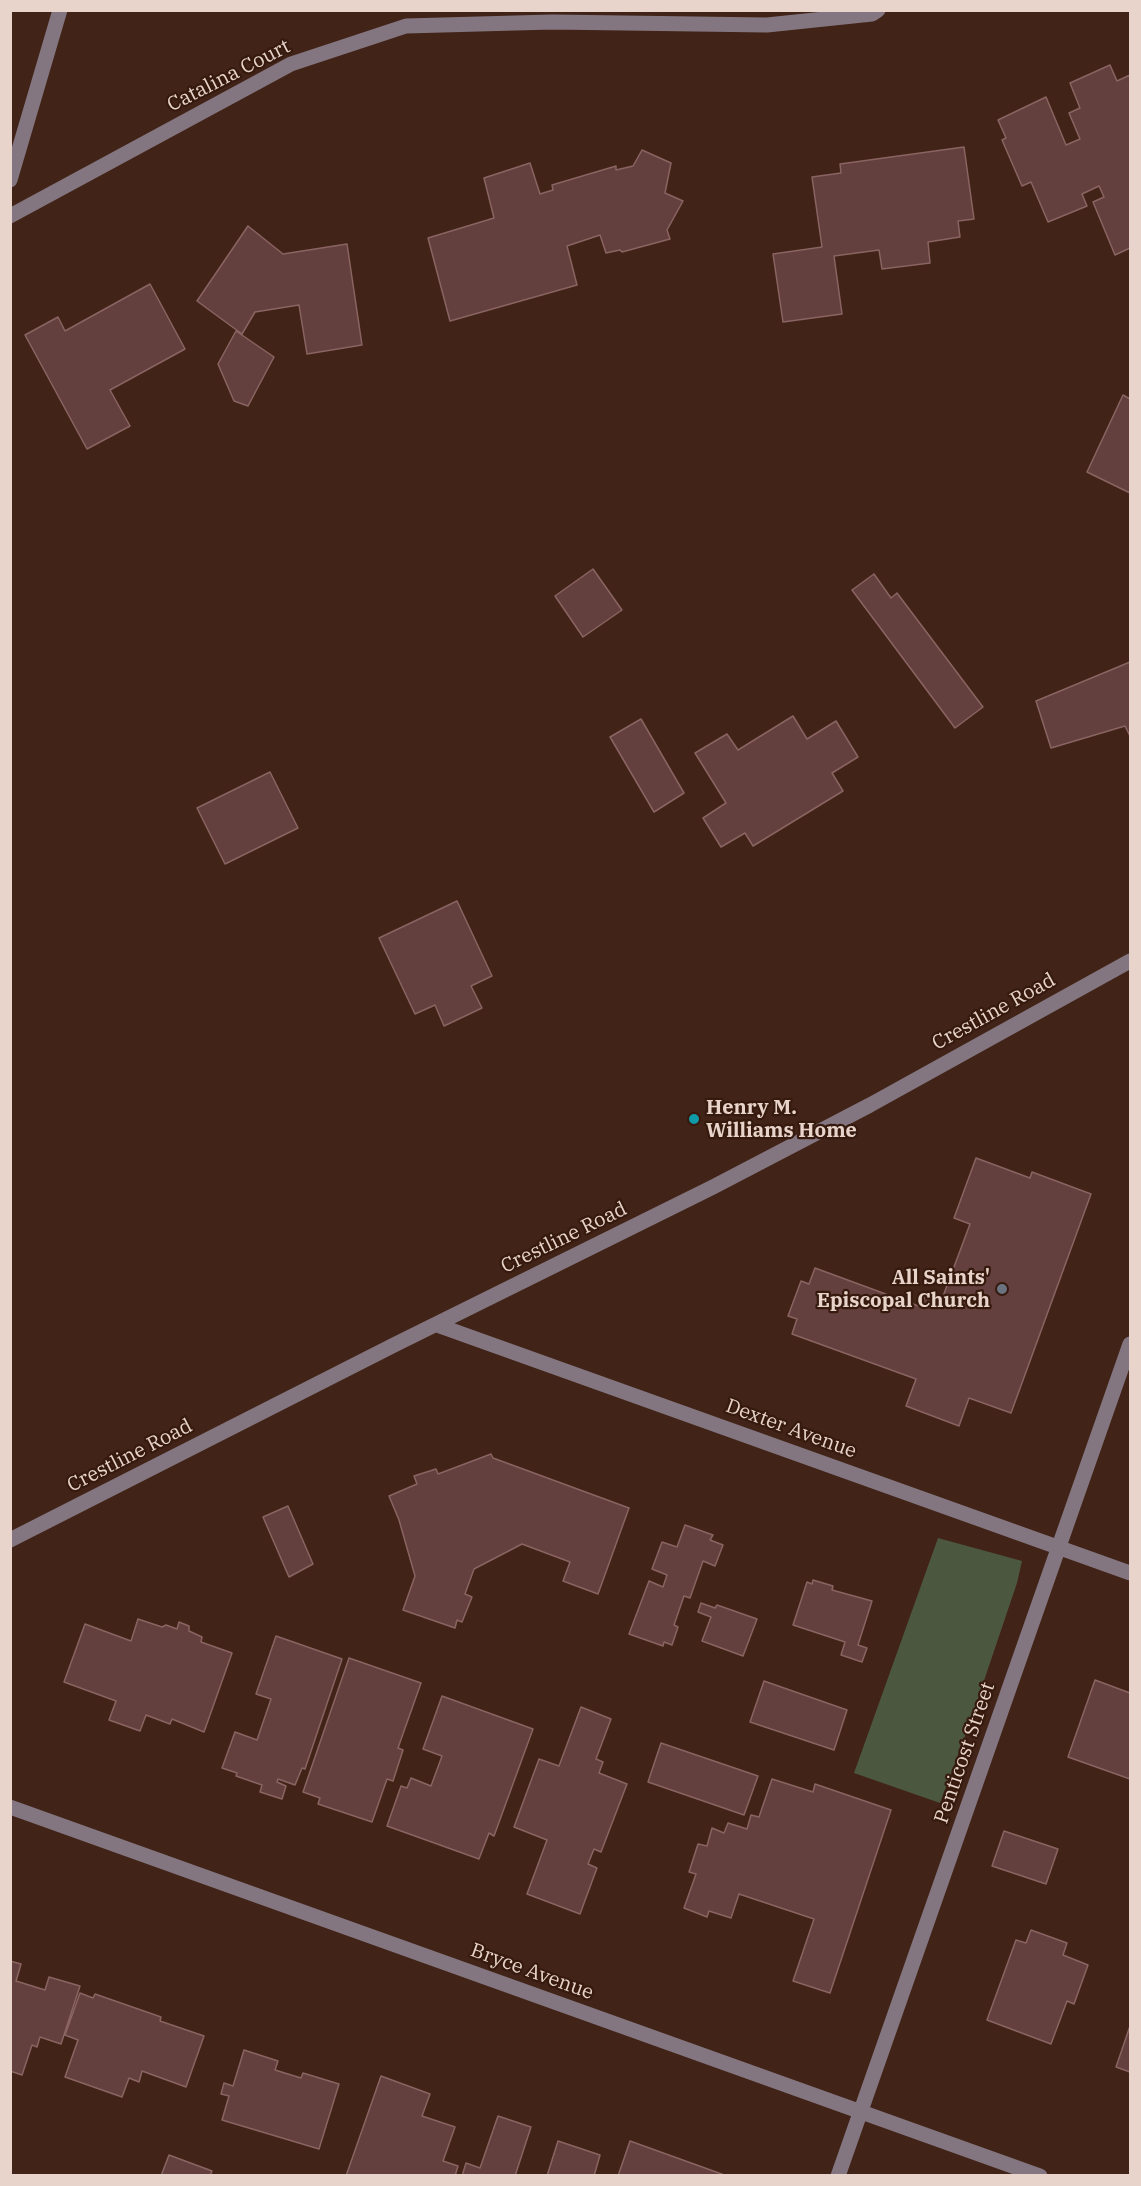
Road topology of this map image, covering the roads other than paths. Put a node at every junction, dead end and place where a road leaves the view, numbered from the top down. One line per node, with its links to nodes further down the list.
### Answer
1 (60, 10): 3 (street)
2 (878, 10): 4 (street, Catalina Court)
3 (10, 180)
4 (10, 216)
5 (1131, 961): 6 (street, Crestline Road)
6 (437, 1325): 8 (street, Crestline Road); 9 (street, Dexter Avenue)
7 (1131, 1344): 9 (street, Penticost Street)
8 (10, 1540)
9 (1059, 1548): 10 (street, Dexter Avenue); 12 (street, Penticost Street)
10 (1131, 1573)
11 (10, 1808): 12 (street, Bryce Avenue)
12 (860, 2112): 13 (street, Penticost Street); 14 (street, Bryce Avenue)
13 (838, 2175)
14 (1040, 2175)

